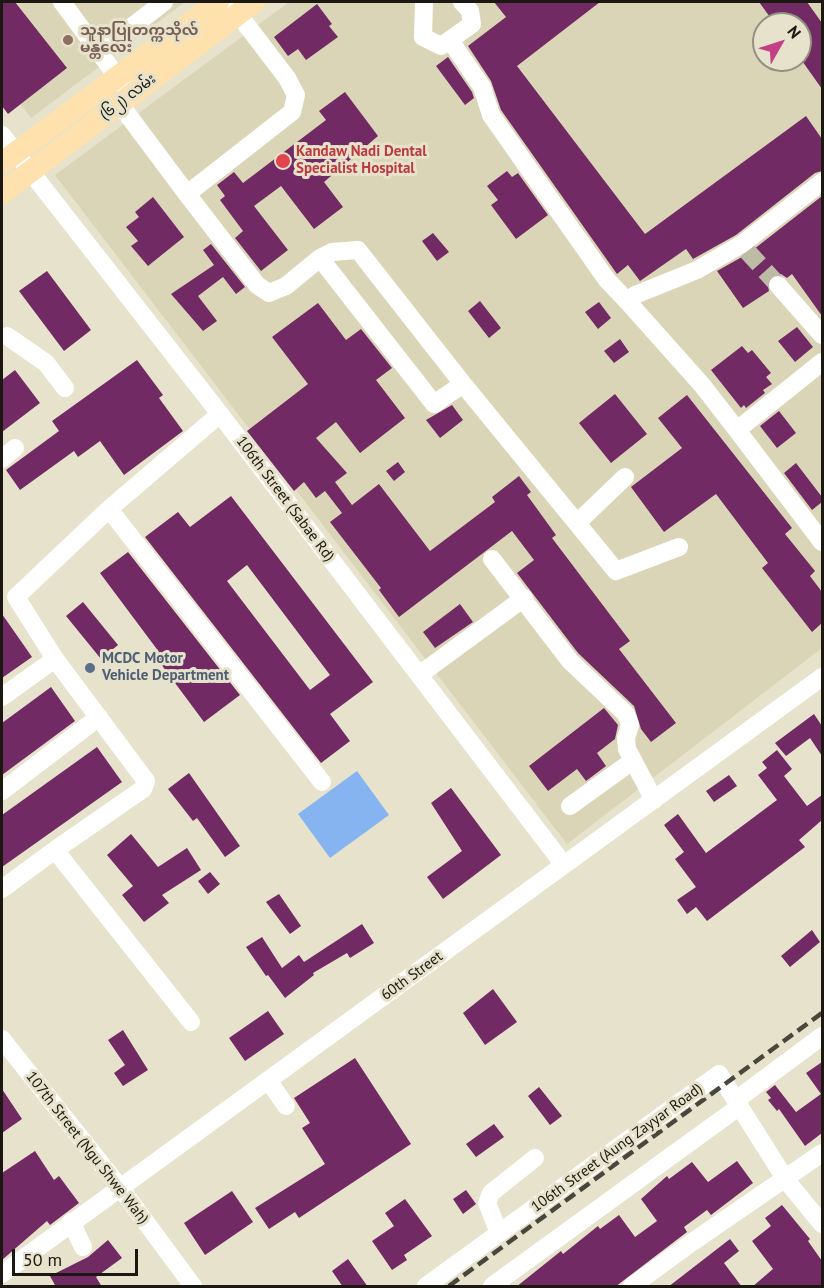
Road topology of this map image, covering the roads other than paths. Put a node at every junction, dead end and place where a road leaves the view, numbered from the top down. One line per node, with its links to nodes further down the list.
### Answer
1 (62, 2): 8 (street)
2 (164, 2): 8 (street)
3 (218, 2): 9 (main road, (၆၂) လမ်း)
4 (424, 2): 7 (street)
5 (462, 2): 7 (street)
6 (241, 5): 10 (main road, (၆၂) လမ်း); 15 (street)
7 (450, 40): 18 (street)
8 (99, 52): 9 (street)
9 (116, 76): 10 (street); 11 (main road, (၆၂) လမ်း)
10 (125, 99): 12 (main road, (၆၂) လမ်း); 15 (street)
11 (6, 150): 12 (street, 106th Street (Sabae Rd))
12 (31, 172): 14 (main road, (၆၂) လမ်း); 24 (street, 106th Street (Sabae Rd))
13 (822, 182): 18 (street)
14 (2, 194)
15 (187, 194): 16 (street)
16 (320, 258): 22 (street); 22 (street)
17 (778, 285): 20 (street)
18 (628, 302): 25 (street)
19 (3, 335): 23 (street)
20 (822, 335)
21 (822, 362): 25 (street)
22 (463, 384): 28 (street)
23 (65, 388)
24 (220, 414): 27 (street); 35 (street, 106th Street (Sabae Rd))
25 (737, 430): 29 (street)
26 (625, 477): 28 (street)
27 (109, 509): 33 (street); 40 (street)
28 (577, 523): 30 (street)
29 (820, 535)
30 (679, 547)
31 (492, 559): 32 (street)
32 (524, 598): 35 (street); 39 (street)
33 (9, 602): 34 (street)
34 (55, 658): 37 (street); 38 (street)
35 (419, 675): 45 (street, 106th Street (Sabae Rd))
36 (822, 677): 42 (street, 60th Street)
37 (2, 697)
38 (99, 717): 41 (street); 44 (street)
39 (631, 762): 42 (street); 43 (street)
40 (322, 782)
41 (2, 791)
42 (654, 800): 45 (street, 60th Street)
43 (570, 806)
44 (56, 850): 46 (street); 47 (street)
45 (564, 865): 50 (street, 60th Street)
46 (2, 889)
47 (191, 1022)
48 (822, 1036): 51 (street)
49 (2, 1039): 56 (street, 107th Street (Ngu Shwe Wah))
50 (268, 1080): 52 (street); 56 (street, 60th Street)
51 (738, 1103): 55 (street, 106th Street (Aung Zayyar Road)); 59 (street, 106th Street (Aung Zayyar Road)); 64 (street)
52 (286, 1106)
53 (822, 1153): 55 (street)
54 (535, 1158): 59 (street)
55 (786, 1180): 58 (street, 106th Street (Aung Zayyar Road)); 65 (street)
56 (119, 1186): 57 (street, 60th Street); 62 (street, 107th Street (Ngu Shwe Wah))
57 (71, 1222): 60 (street); 61 (street, 60th Street)
58 (822, 1224)
59 (499, 1233): 63 (street, 106th Street (Aung Zayyar Road))
60 (83, 1247)
61 (2, 1274)
62 (193, 1287)
63 (426, 1287)
64 (492, 1287)
65 (632, 1287)

